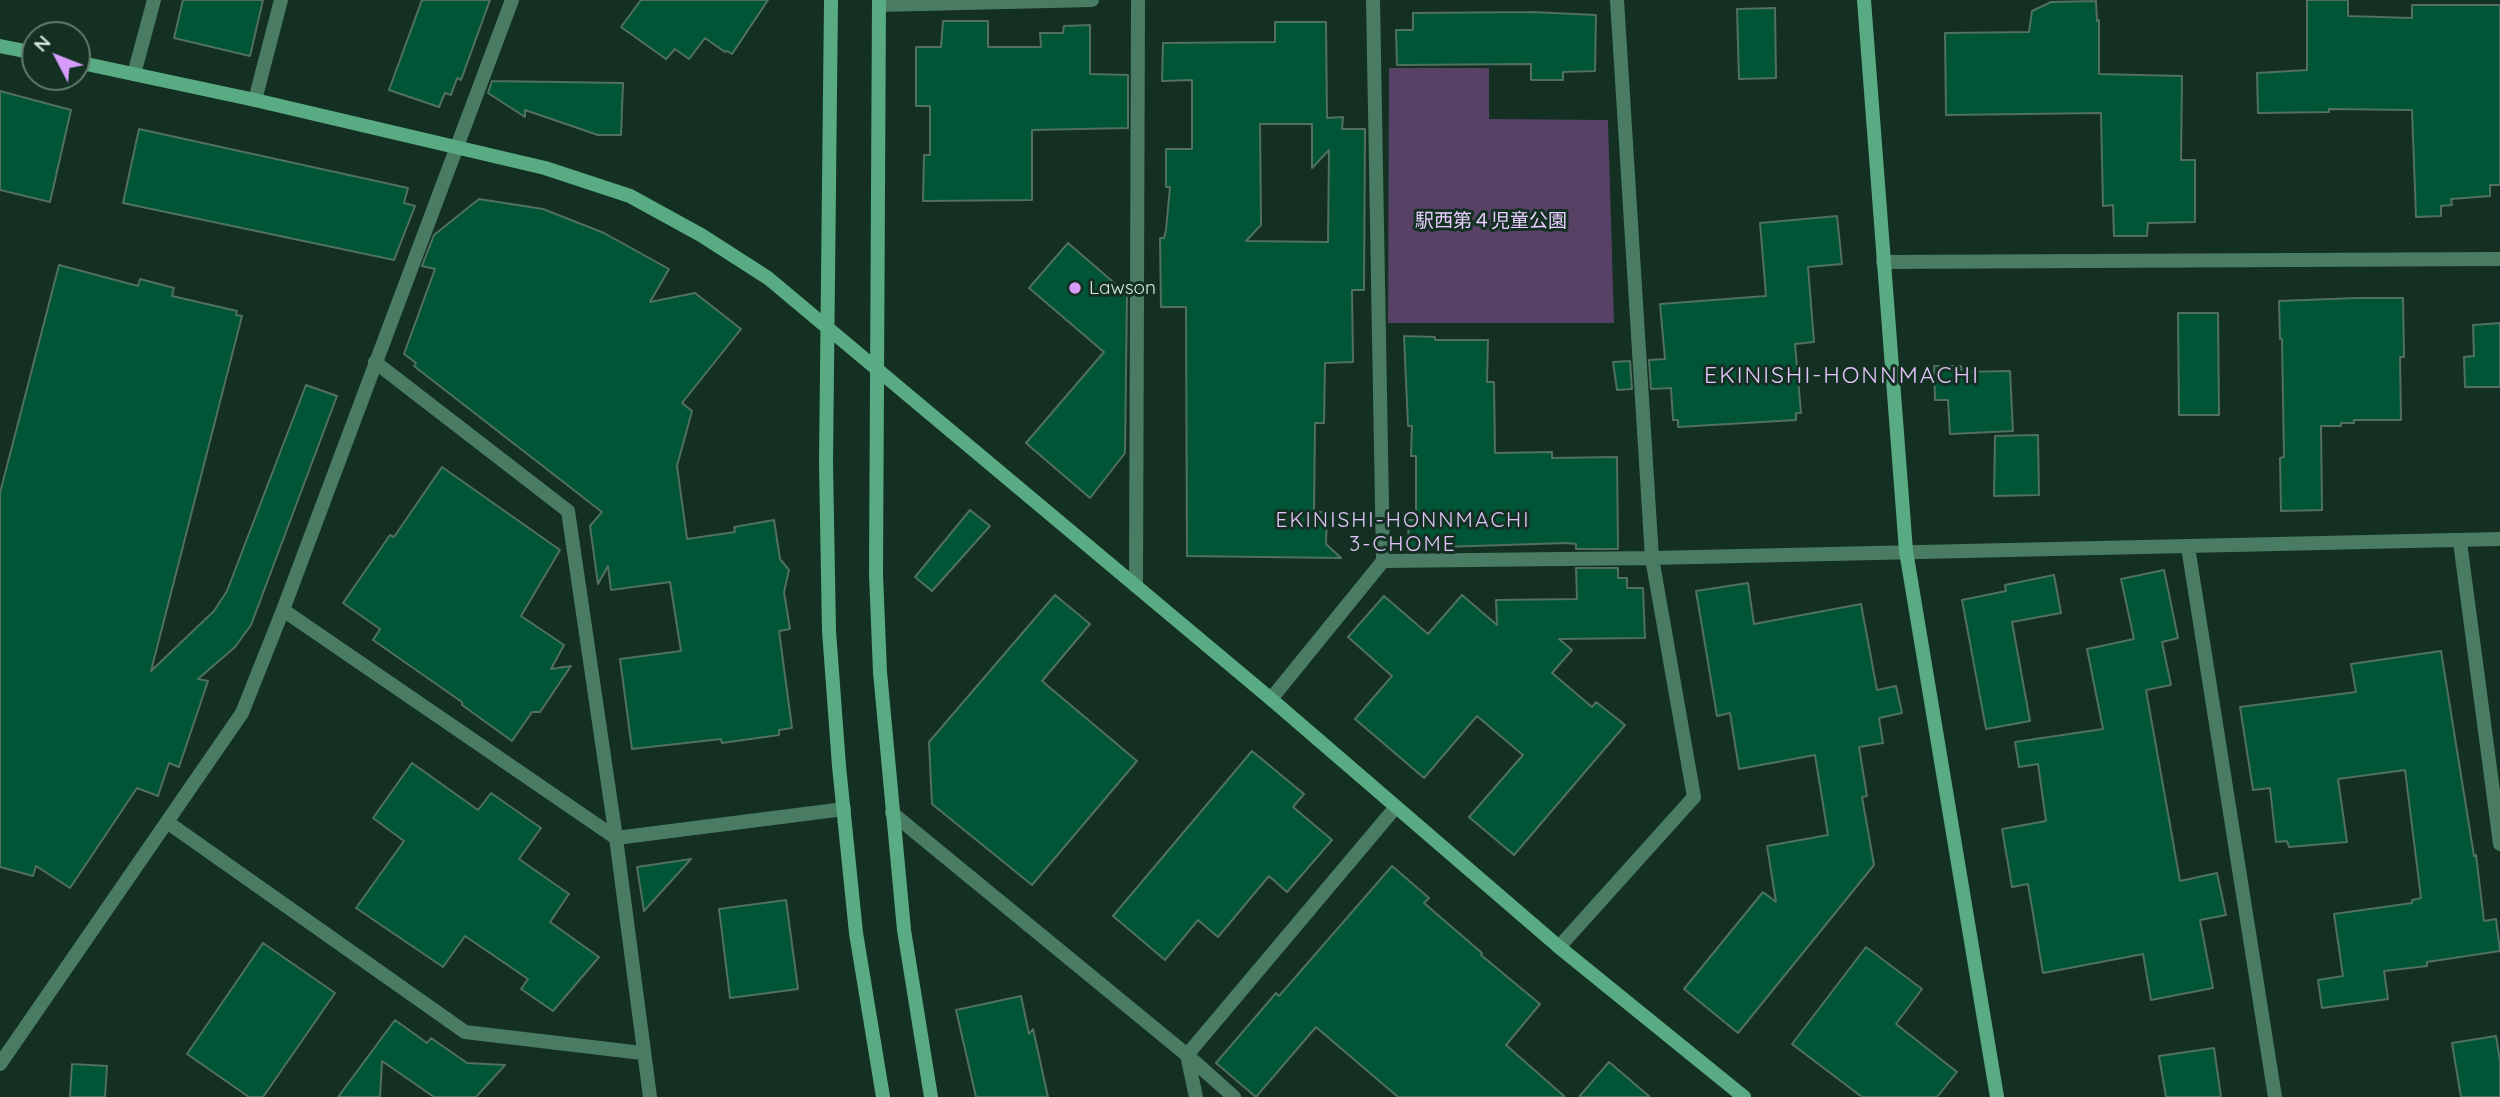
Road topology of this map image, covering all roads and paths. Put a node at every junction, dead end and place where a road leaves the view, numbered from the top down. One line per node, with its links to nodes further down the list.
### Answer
1 (154, 0): 14 (street)
2 (281, 0): 15 (street)
3 (512, 0): 16 (street)
4 (831, 0): 19 (street)
5 (1092, 0): 10 (street)
6 (1138, 0): 28 (street)
7 (1373, 0): 27 (street)
8 (1617, 0): 26 (street)
9 (1864, 0): 18 (street)
10 (879, 2): 21 (street)
11 (0, 46): 12 (street)
12 (21, 50)
13 (91, 65): 14 (street)
14 (134, 74): 15 (street)
15 (255, 100): 16 (street)
16 (457, 149): 19 (street); 20 (street)
17 (2500, 259): 18 (street)
18 (1883, 262): 25 (street)
19 (827, 327): 21 (street); 32 (street)
20 (375, 362): 29 (street); 35 (street)
21 (877, 369): 28 (street); 33 (street)
22 (2500, 539): 23 (street)
23 (2460, 542): 24 (street); 36 (street)
24 (2188, 547): 25 (street); 48 (street)
25 (1906, 551): 26 (street); 47 (street)
26 (1653, 558): 27 (street); 37 (street)
27 (1383, 561): 30 (street)
28 (1136, 586): 30 (street)
29 (284, 610): 34 (street); 35 (street)
30 (1271, 699): 31 (street)
31 (1395, 808): 37 (street); 39 (street)
32 (844, 809): 35 (street); 42 (street)
33 (892, 813): 39 (street); 43 (street)
34 (167, 822): 38 (street); 40 (street)
35 (616, 838): 38 (street)
36 (2500, 844)
37 (1559, 947): 46 (street)
38 (642, 1053): 41 (street)
39 (1187, 1055): 44 (street); 45 (street)
40 (0, 1064)
41 (650, 1097)
42 (883, 1097)
43 (931, 1097)
44 (1196, 1097)
45 (1234, 1097)
46 (1744, 1097)
47 (1997, 1097)
48 (2275, 1097)

